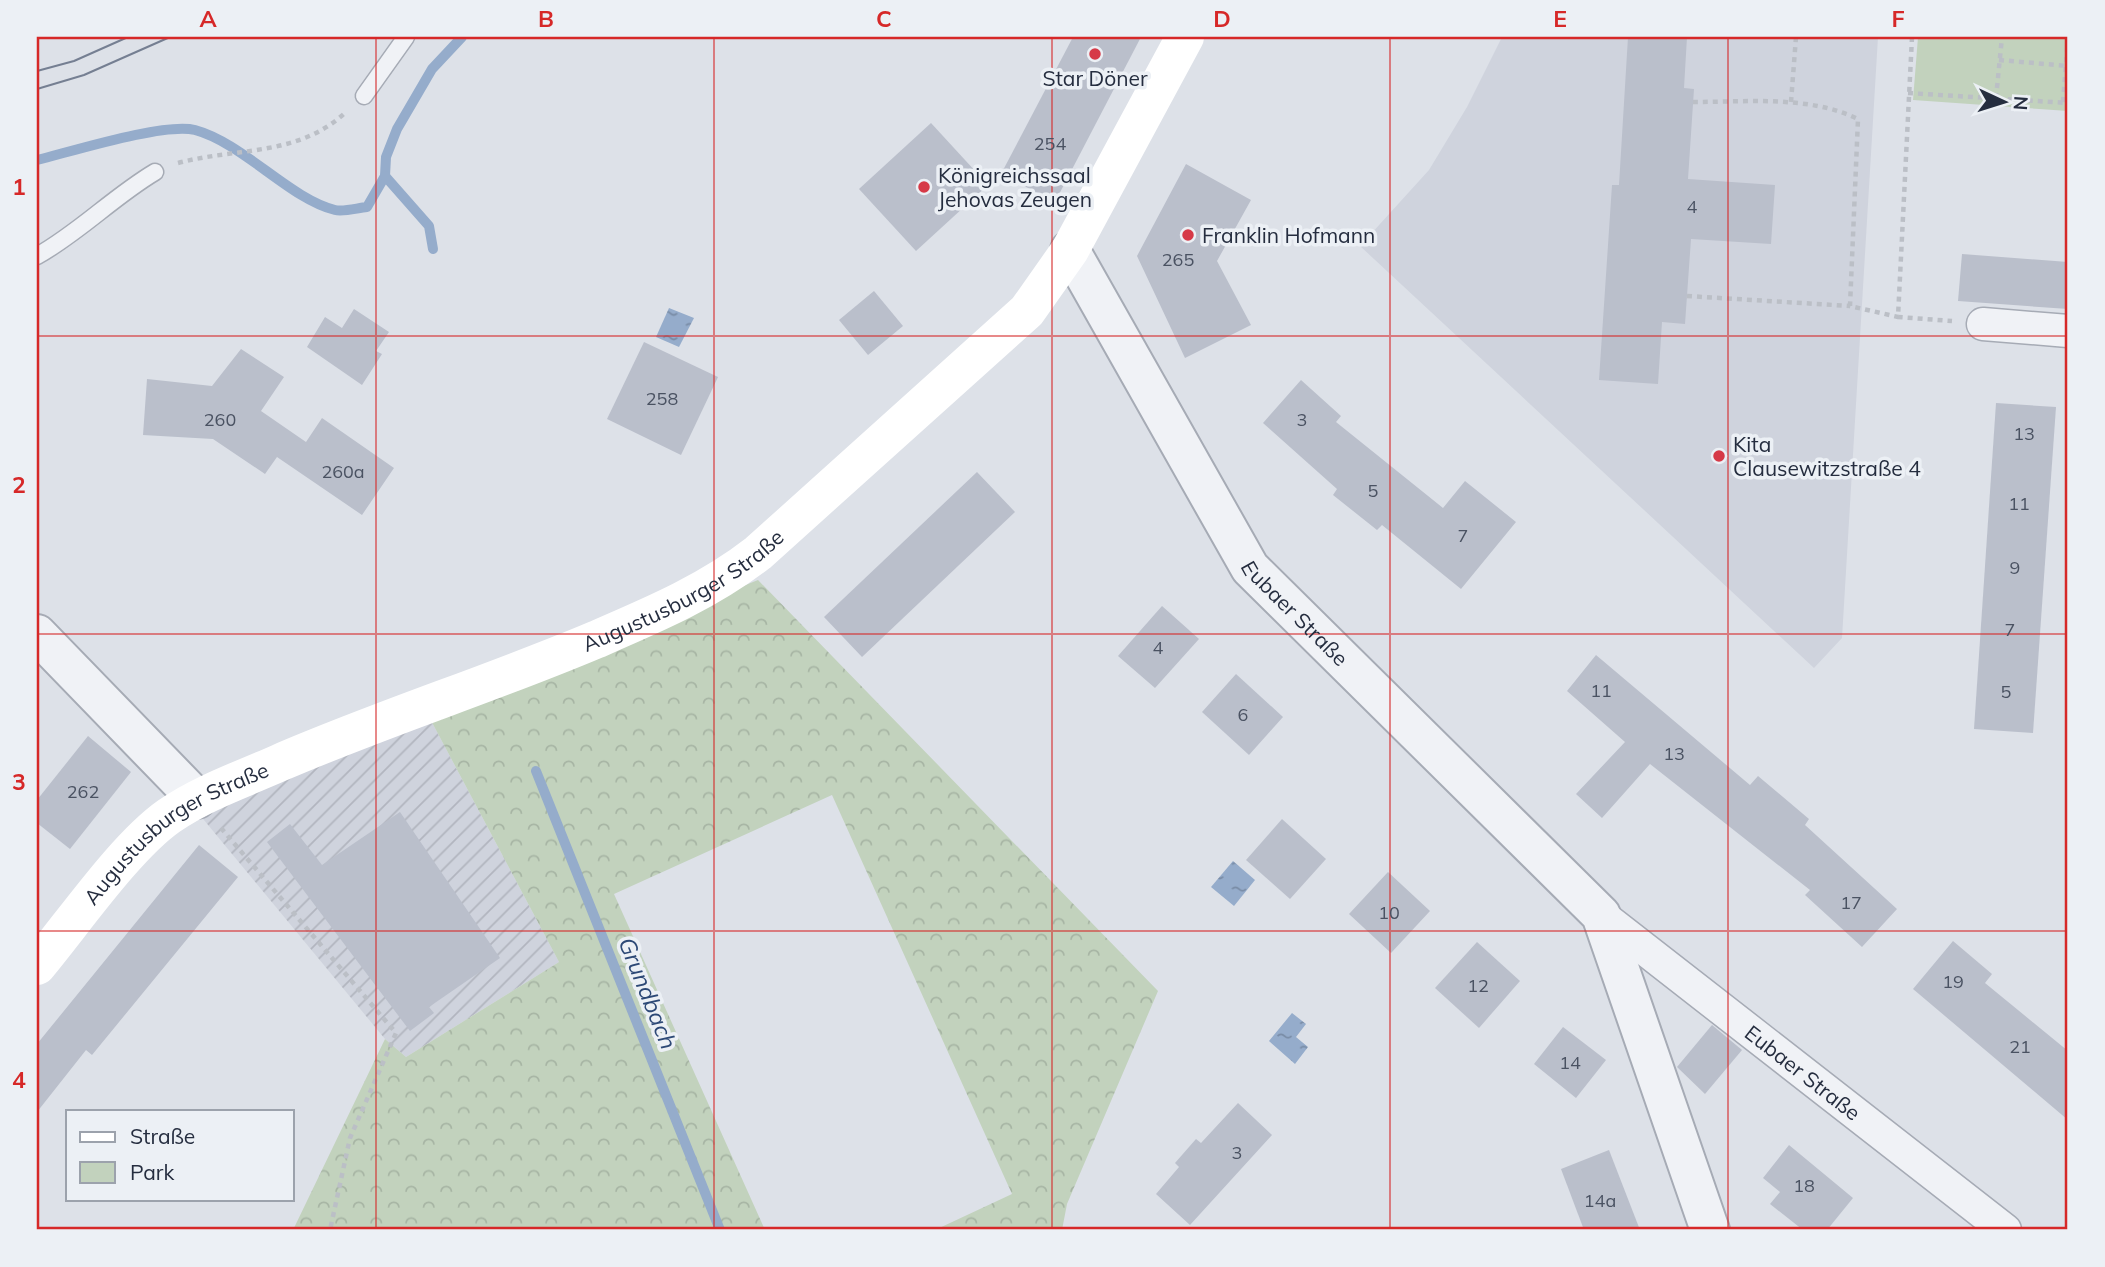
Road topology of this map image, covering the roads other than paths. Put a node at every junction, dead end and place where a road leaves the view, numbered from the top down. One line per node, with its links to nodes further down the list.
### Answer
1 (406, 37): 3 (lane)
2 (1185, 37): 5 (main road, Augustusburger Straße)
3 (364, 96)
4 (155, 172): 6 (lane)
5 (1070, 250): 10 (main road, Augustusburger Straße); 11 (street, Eubaer Straße)
6 (37, 256)
7 (1983, 324): 8 (street)
8 (2068, 331)
9 (37, 634): 10 (street)
10 (197, 799): 12 (main road, Augustusburger Straße)
11 (1601, 915): 13 (street, Eubaer Straße); 14 (street, Eubaer Straße)
12 (37, 966)
13 (1710, 1230)
14 (2006, 1230)

